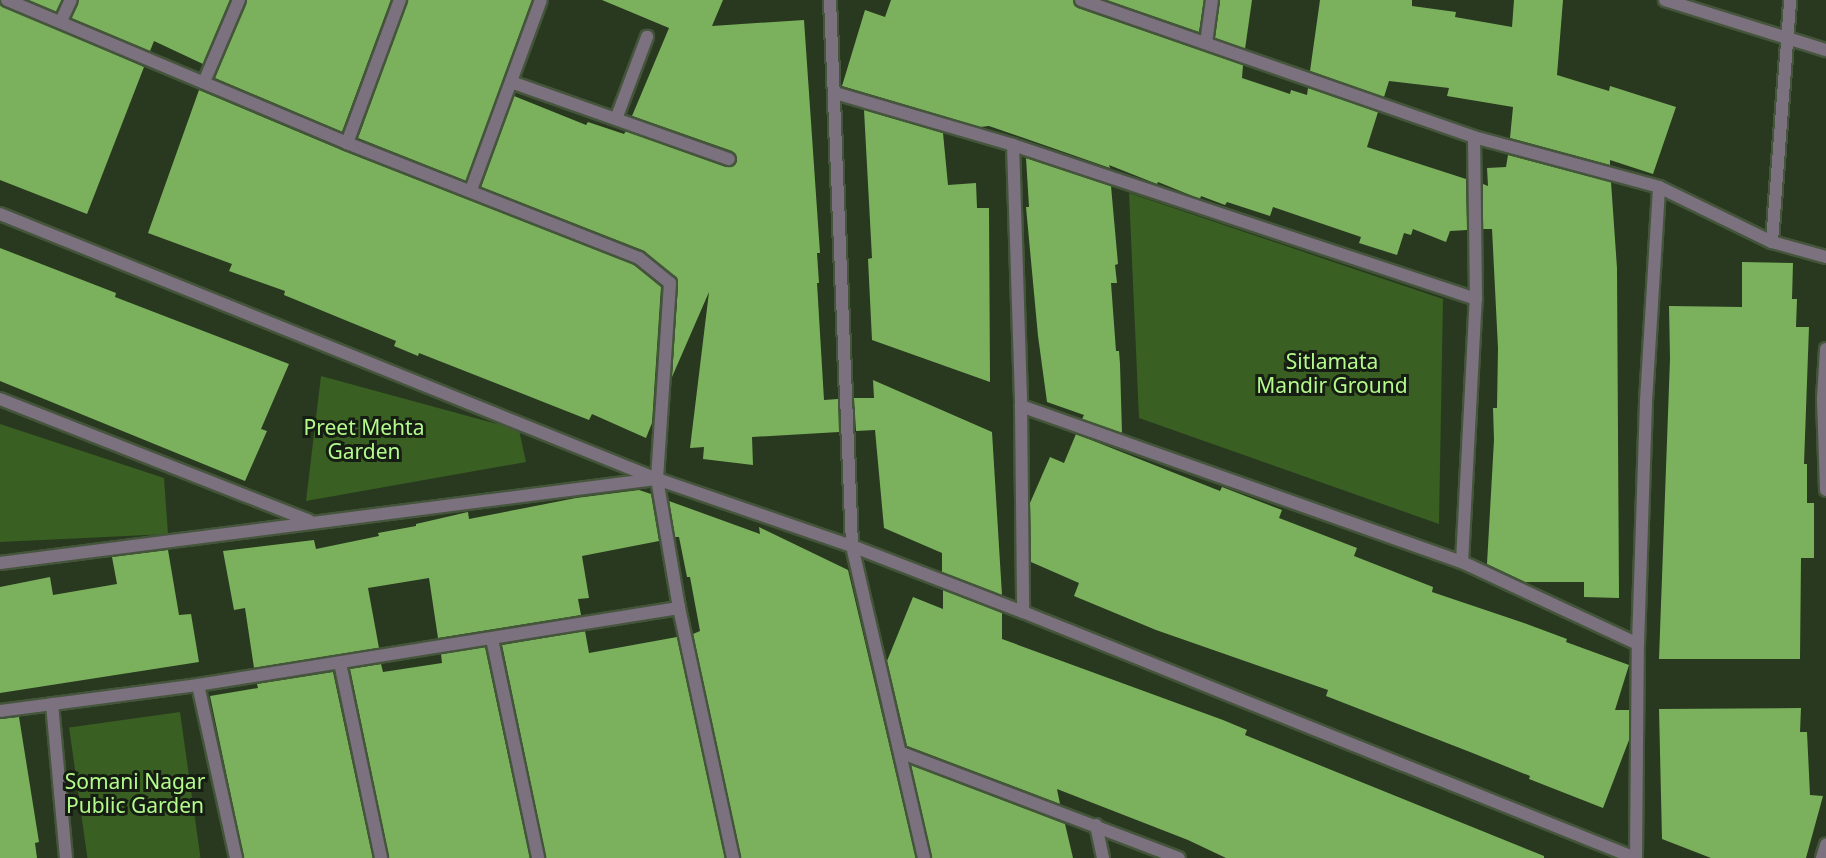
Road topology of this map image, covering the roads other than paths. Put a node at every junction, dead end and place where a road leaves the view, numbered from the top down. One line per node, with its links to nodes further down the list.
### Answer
1 (7, 0): 11 (street)
2 (71, 0): 11 (street)
3 (239, 0): 16 (street)
4 (400, 0): 21 (street)
5 (542, 0): 17 (street)
6 (830, 0): 18 (street)
7 (1081, 0): 14 (street)
8 (1212, 0): 14 (street)
9 (1665, 0): 13 (street)
10 (1790, 0): 13 (street)
11 (62, 21): 16 (street)
12 (647, 37): 19 (street)
13 (1786, 38): 15 (street); 27 (street)
14 (1206, 43): 20 (street)
15 (1826, 50)
16 (204, 82): 21 (street)
17 (511, 82): 19 (street); 25 (street)
18 (835, 93): 22 (street); 36 (street)
19 (616, 119): 23 (street)
20 (1474, 137): 24 (street); 29 (street)
21 (347, 143): 25 (street)
22 (1013, 145): 29 (street); 32 (street)
23 (729, 159)
24 (1659, 187): 27 (street); 42 (street)
25 (471, 190): 33 (street)
26 (0, 214): 33 (street)
27 (1772, 242): 28 (street)
28 (1826, 257)
29 (1476, 299): 37 (street)
30 (1826, 348): 34 (street)
31 (0, 399): 35 (street)
32 (1021, 406): 37 (street); 40 (street)
33 (657, 479): 35 (street); 36 (street); 39 (street)
34 (1826, 490)
35 (311, 522): 38 (street)
36 (852, 546): 40 (street); 47 (street)
37 (1462, 562): 42 (street)
38 (0, 563)
39 (679, 609): 41 (street); 54 (street)
40 (1023, 612): 58 (street)
41 (492, 639): 43 (street); 53 (street)
42 (1638, 645): 58 (street)
43 (340, 663): 44 (street); 52 (street)
44 (198, 685): 45 (street); 51 (street)
45 (52, 704): 46 (street); 50 (street)
46 (0, 711)
47 (902, 753): 48 (street); 55 (street)
48 (1096, 825): 56 (street); 57 (street)
49 (1826, 844): 59 (street)
50 (66, 858)
51 (236, 858)
52 (381, 858)
53 (538, 858)
54 (733, 858)
55 (924, 858)
56 (1102, 858)
57 (1179, 858)
58 (1636, 858)
59 (1822, 858)

